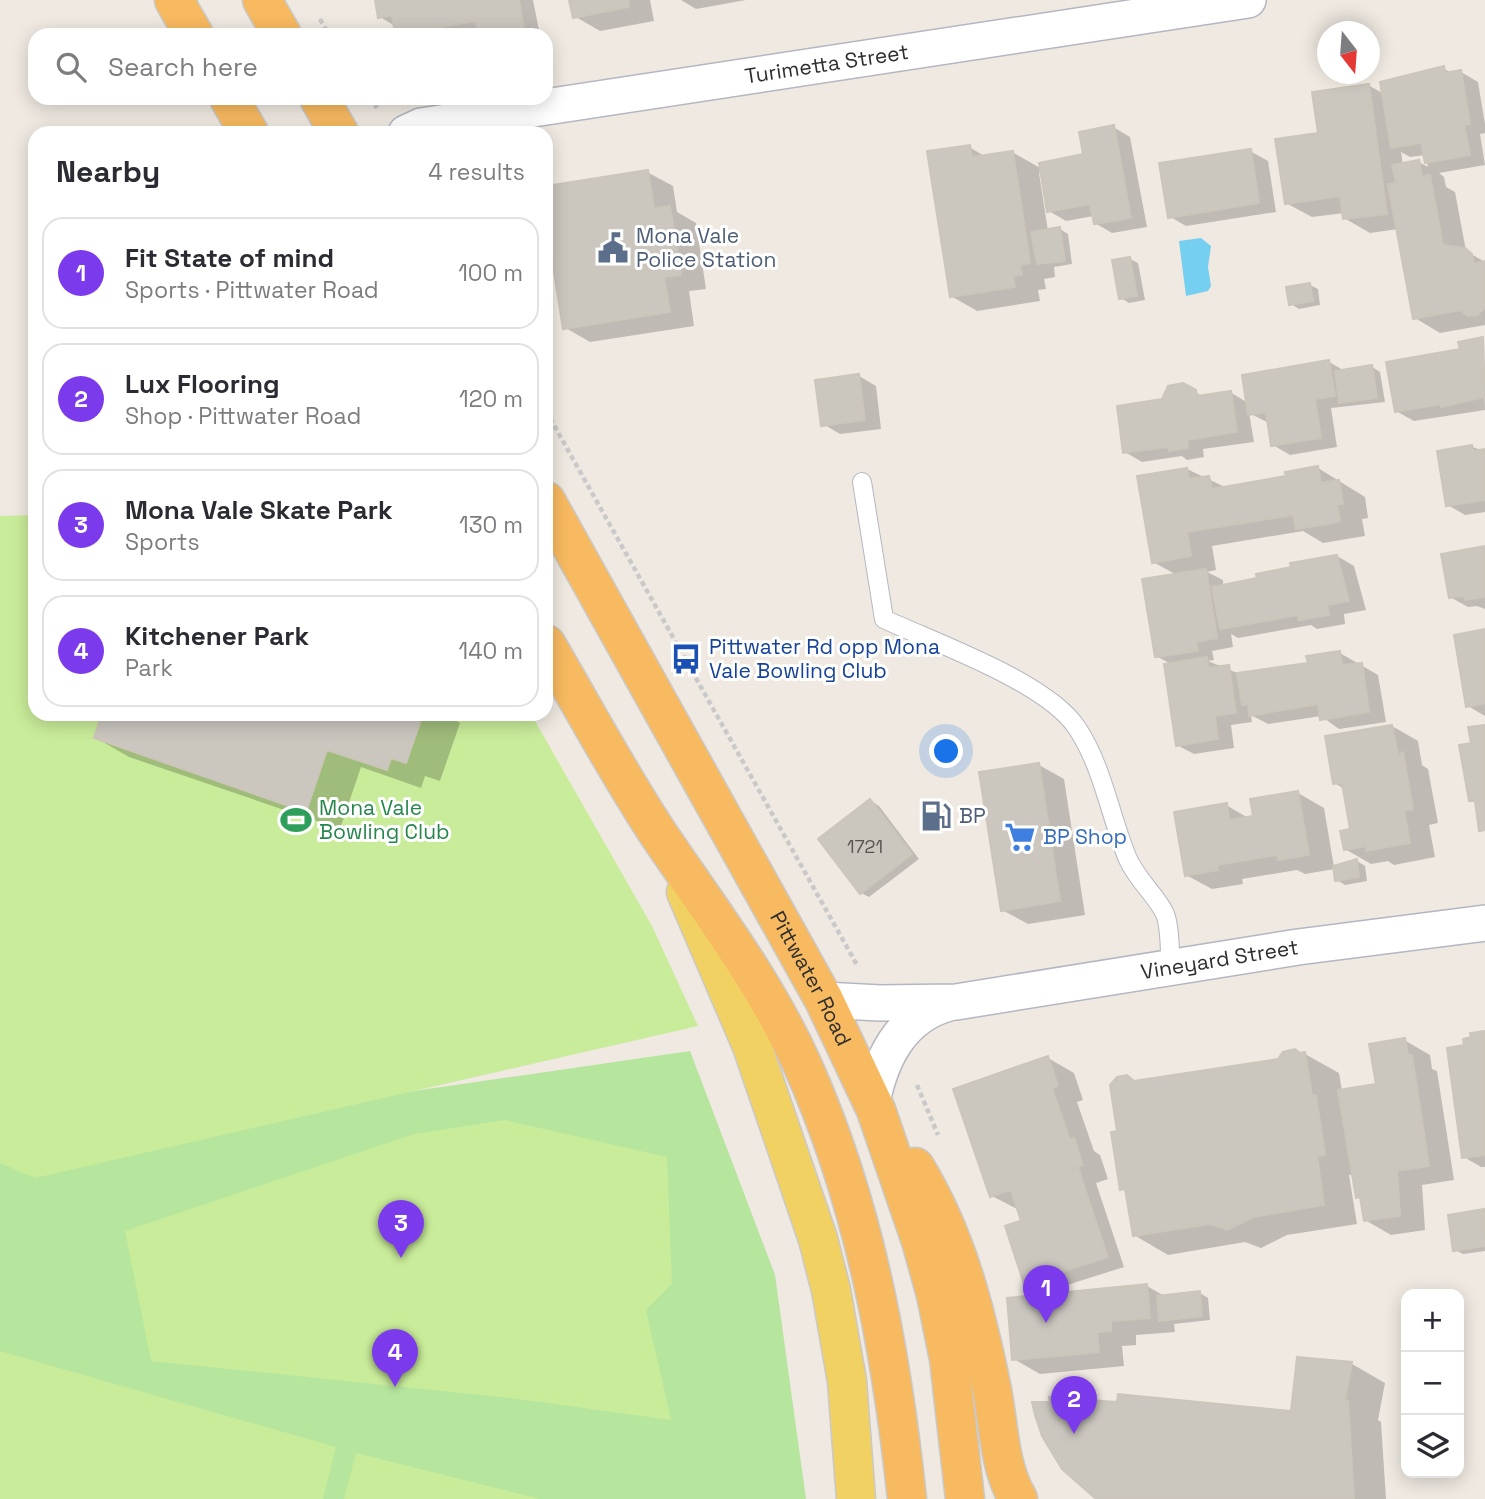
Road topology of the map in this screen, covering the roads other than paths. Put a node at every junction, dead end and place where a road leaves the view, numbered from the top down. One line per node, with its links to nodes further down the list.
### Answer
1 (174, 0): 4 (highway)
2 (262, 0): 5 (highway)
3 (1248, 0): 10 (street, Turimetta Street)
4 (190, 28)
5 (278, 28)
6 (233, 105): 8 (highway)
7 (323, 105): 9 (highway)
8 (245, 126)
9 (335, 126)
10 (421, 126)
11 (862, 482): 16 (lane)
12 (553, 514): 17 (highway, Pittwater Road)
13 (553, 656): 14 (highway)
14 (657, 832): 20 (main road); 21 (highway)
15 (1485, 923): 16 (street, Vineyard Street)
16 (1171, 967): 18 (street, Vineyard Street)
17 (824, 1000): 18 (street, Vineyard Street); 19 (highway, Pittwater Road)
18 (956, 1002): 19 (street, Vineyard Street)
19 (874, 1106): 22 (highway, Pittwater Road); 23 (highway)
20 (856, 1499)
21 (907, 1499)
22 (965, 1499)
23 (1018, 1499)

